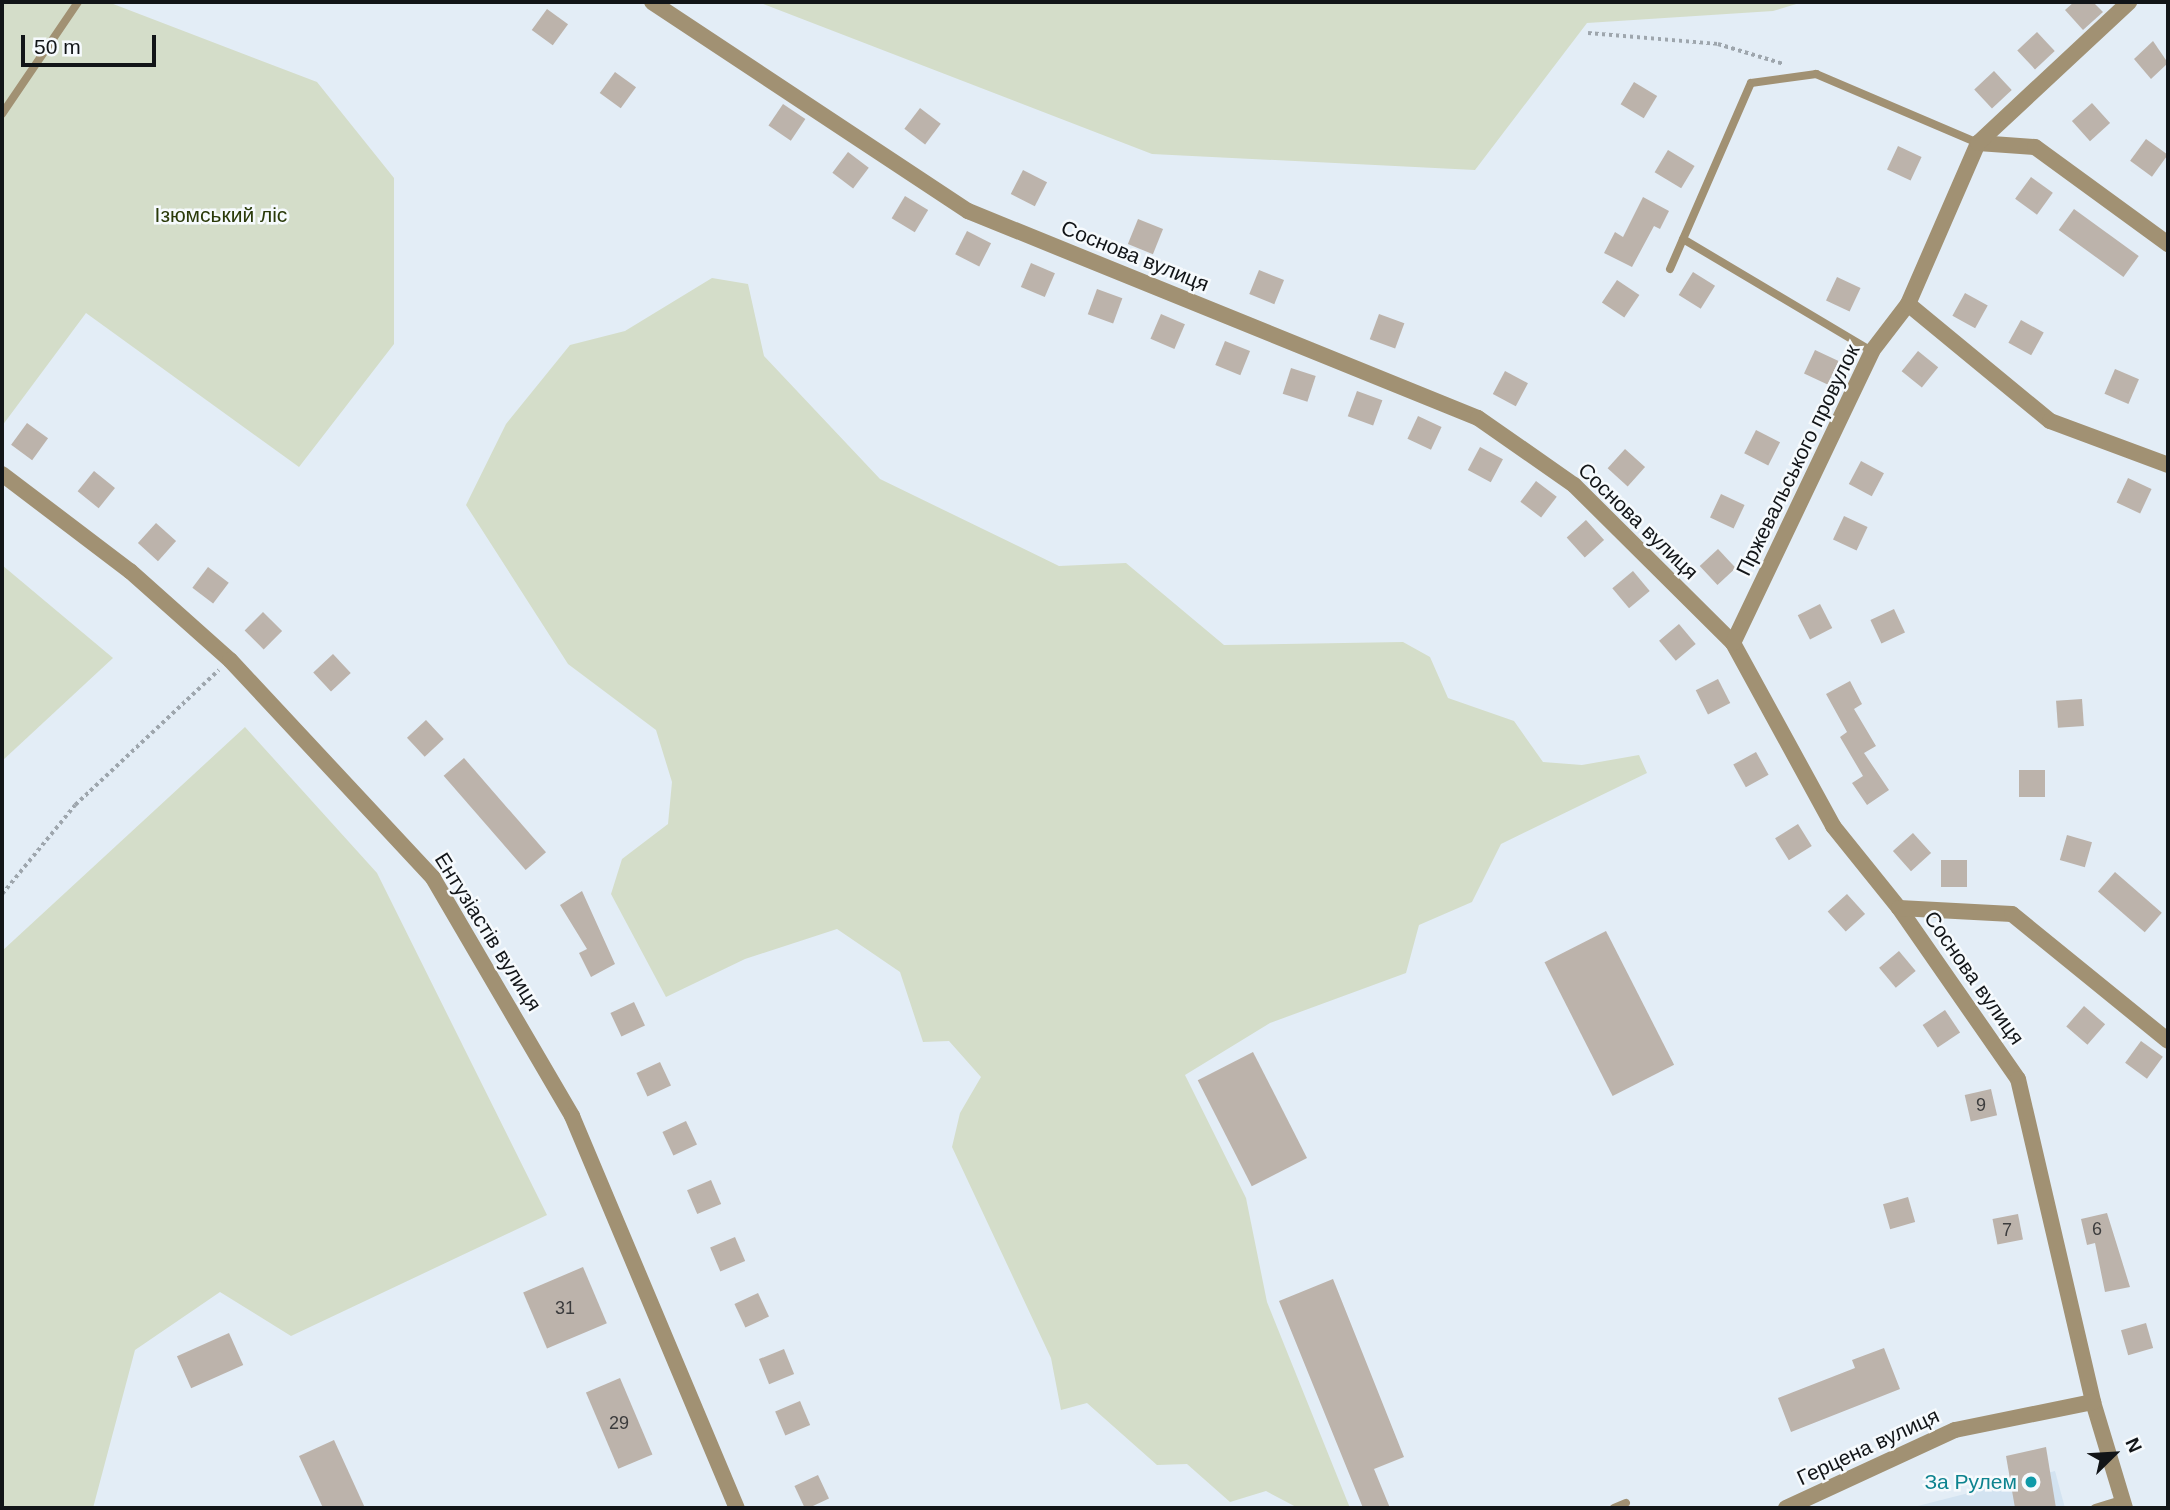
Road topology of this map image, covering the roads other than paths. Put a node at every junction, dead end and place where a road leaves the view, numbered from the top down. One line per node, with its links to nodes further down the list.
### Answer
1 (78, 2): 4 (lane)
2 (652, 2): 13 (street, Соснова вулиця)
3 (2129, 2): 5 (street, Пржевальського провулок)
4 (2, 114)
5 (1978, 143): 6 (lane); 7 (street); 9 (street, Пржевальського провулок)
6 (1684, 239): 8 (lane); 10 (lane)
7 (2168, 244)
8 (1670, 269)
9 (1908, 304): 10 (street, Пржевальського провулок); 11 (street)
10 (1872, 352): 13 (street, Пржевальського провулок)
11 (2168, 465)
12 (2, 474): 19 (street, Ентузіастів вулиця)
13 (1733, 643): 14 (street, Соснова вулиця)
14 (1899, 908): 15 (street); 16 (street, Соснова вулиця)
15 (2168, 1041)
16 (2093, 1402): 18 (street, Соснова вулиця); 21 (street, Герцена вулиця)
17 (1626, 1503): 20 (lane)
18 (2123, 1504): 22 (lane)
19 (737, 1508)
20 (1614, 1508)
21 (1786, 1508)
22 (2095, 1508)

